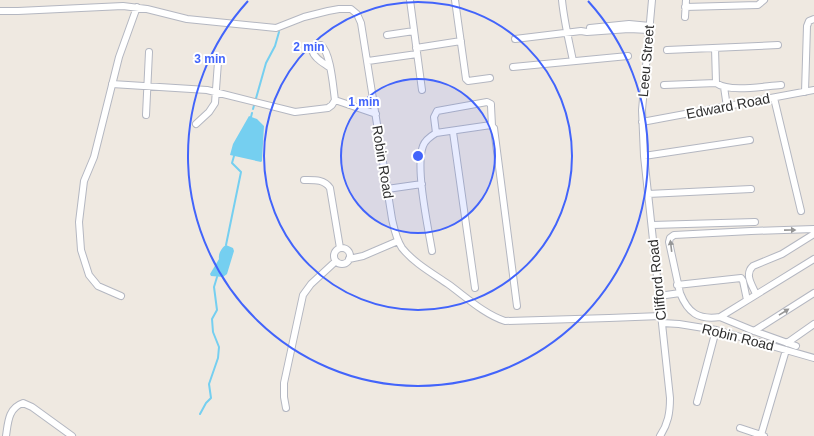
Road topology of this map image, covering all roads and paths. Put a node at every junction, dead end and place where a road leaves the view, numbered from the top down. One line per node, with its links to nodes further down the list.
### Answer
1 (410, 0): 13 (street)
2 (455, 0): 17 (street)
3 (562, 0): 14 (street)
4 (652, 0): 12 (street, Leeu Street)
5 (686, 0): 8 (street)
6 (764, 0): 8 (street)
7 (137, 7): 9 (street, Robin Road); 26 (street, Robin Road); 33 (street)
8 (685, 7): 10 (street)
9 (0, 11)
10 (685, 17)
11 (814, 19): 28 (street)
12 (650, 28): 14 (street); 47 (street, Leeu Street)
13 (414, 31): 15 (street); 21 (street)
14 (568, 33): 16 (street); 27 (street)
15 (387, 35)
16 (515, 39)
17 (461, 41): 21 (street); 31 (street)
18 (778, 46): 19 (street)
19 (715, 48): 20 (street); 32 (street)
20 (666, 50)
21 (416, 51): 26 (street); 38 (street)
22 (148, 52): 36 (street)
23 (628, 56): 27 (street)
24 (220, 58): 40 (street)
25 (814, 60): 28 (street)
26 (368, 61): 45 (street, Robin Road)
27 (572, 61): 30 (street)
28 (806, 62): 41 (street)
29 (329, 66): 43 (street)
30 (514, 67)
31 (490, 78)
32 (716, 83): 34 (street); 37 (street)
33 (112, 84): 36 (street); 75 (street)
34 (664, 85)
35 (781, 85): 37 (street)
36 (148, 86): 40 (street); 46 (street)
37 (724, 87): 44 (street)
38 (422, 90)
39 (814, 90): 41 (street, Edward Road)
40 (216, 92): 43 (street); 48 (street)
41 (805, 92): 42 (street, Edward Road)
42 (774, 98): 44 (street, Edward Road); 59 (street)
43 (335, 100): 45 (street)
44 (727, 107): 47 (street, Edward Road)
45 (376, 114): 57 (street, Robin Road)
46 (146, 115)
47 (642, 122): 53 (street, Clifford Road)
48 (196, 124)
49 (492, 126): 50 (street); 51 (street); 78 (street)
50 (453, 132): 51 (street); 71 (street)
51 (436, 133): 55 (street)
52 (750, 140): 53 (street)
53 (644, 156): 58 (street, Clifford Road)
54 (304, 180): 65 (street)
55 (422, 184): 57 (street); 66 (street)
56 (751, 188): 58 (street)
57 (387, 189): 64 (street, Robin Road)
58 (648, 194): 61 (street, Clifford Road)
59 (801, 211)
60 (755, 222): 61 (street)
61 (652, 225): 76 (street, Clifford Road)
62 (814, 229): 70 (street, one-way to 62)
63 (814, 234): 74 (street)
64 (398, 241): 67 (street); 79 (street, Robin Road)
65 (340, 248): 67 (street); 69 (street)
66 (432, 251)
67 (349, 259): 69 (street)
68 (814, 259): 74 (street)
69 (336, 261): 90 (street)
70 (678, 285): 72 (street); 77 (street)
71 (475, 288)
72 (680, 293): 76 (street); 80 (street)
73 (814, 293): 84 (street, one-way to 73)
74 (756, 294): 77 (street)
75 (121, 296)
76 (659, 296): 79 (street, Clifford Road)
77 (747, 300): 80 (street)
78 (517, 306)
79 (661, 316): 81 (street, Clifford Road)
80 (720, 317): 84 (street)
81 (662, 323): 83 (street, Robin Road); 95 (street, Clifford Road)
82 (814, 324): 85 (street)
83 (716, 330): 87 (street, Robin Road); 89 (street)
84 (754, 331): 85 (street)
85 (787, 343): 86 (street)
86 (796, 346)
87 (786, 350): 88 (street, Robin Road); 92 (street)
88 (814, 358)
89 (697, 402)
90 (286, 408)
91 (740, 428): 92 (street)
92 (763, 435)
93 (6, 436): 94 (street)
94 (72, 436)
95 (660, 436)

